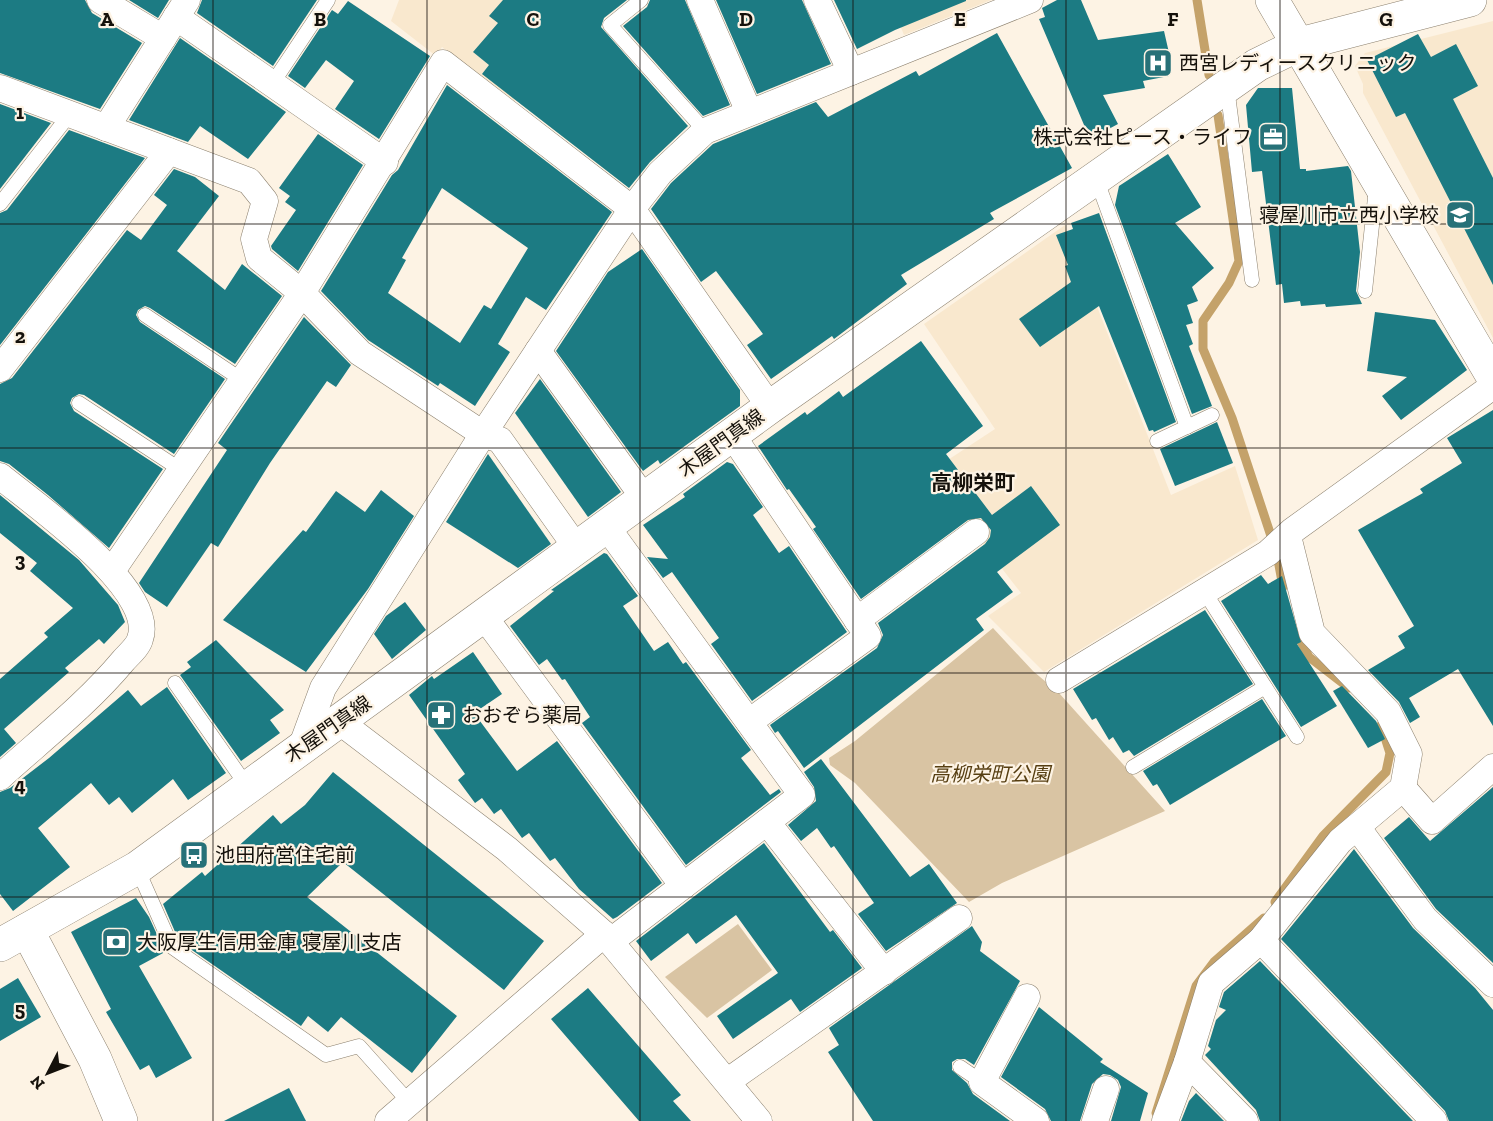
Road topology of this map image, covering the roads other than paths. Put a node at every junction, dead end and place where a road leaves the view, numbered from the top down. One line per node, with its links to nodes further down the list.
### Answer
1 (100, 0): 9 (street)
2 (328, 0): 12 (lane)
3 (641, 0): 18 (lane)
4 (700, 0): 15 (street)
5 (817, 0): 11 (street)
6 (1030, 0): 11 (street)
7 (1272, 0): 10 (main road)
8 (1470, 0): 10 (main road, 木屋門真線)
9 (175, 18): 12 (street); 17 (street)
10 (1300, 44): 13 (main road, 木屋門真線); 21 (main road)
11 (850, 72): 15 (street)
12 (272, 84): 20 (street)
13 (1227, 87): 22 (main road, 木屋門真線); 25 (lane)
14 (0, 88): 16 (street)
15 (749, 112): 18 (street)
16 (70, 114): 17 (street); 23 (lane)
17 (106, 128): 19 (street)
18 (705, 131): 24 (street)
19 (169, 151): 27 (street); 30 (street)
20 (385, 162): 24 (street); 27 (street)
21 (1377, 177): 26 (lane); 31 (main road)
22 (1096, 178): 35 (main road, 木屋門真線); 37 (lane)
23 (0, 204)
24 (632, 208): 29 (street); 35 (street)
25 (1252, 280)
26 (1365, 291)
27 (302, 293): 32 (street); 38 (street)
28 (145, 315): 32 (lane)
29 (538, 351): 38 (street); 43 (street)
30 (0, 369)
31 (1493, 376)
32 (242, 380): 41 (street)
33 (1493, 386): 46 (street)
34 (79, 404): 41 (lane)
35 (770, 407): 39 (main road, 木屋門真線)
36 (1212, 415): 37 (lane)
37 (1187, 427): 40 (lane)
38 (483, 434): 47 (street); 58 (street)
39 (732, 435): 43 (main road, 木屋門真線); 51 (street)
40 (1157, 441)
41 (181, 470): 48 (street)
42 (0, 476): 48 (street)
43 (644, 498): 44 (main road, 木屋門真線)
44 (606, 526): 47 (main road, 木屋門真線); 56 (street)
45 (976, 532): 51 (street)
46 (1288, 536): 49 (street); 63 (street)
47 (576, 547): 50 (main road, 木屋門真線)
48 (112, 571): 61 (street)
49 (1204, 591): 52 (street); 54 (lane)
50 (483, 615): 55 (main road, 木屋門真線); 67 (street)
51 (857, 620): 56 (street)
52 (1059, 680)
53 (175, 683): 62 (lane)
54 (1265, 687): 57 (lane); 59 (lane)
55 (340, 722): 58 (main road, 木屋門真線); 70 (street)
56 (749, 722): 64 (street)
57 (1297, 737)
58 (301, 748): 62 (main road, 木屋門真線)
59 (1133, 767)
60 (1493, 767): 63 (street)
61 (0, 777)
62 (247, 786): 66 (main road, 木屋門真線)
63 (1403, 788): 65 (street)
64 (767, 822): 67 (street); 72 (street)
65 (1356, 827): 71 (street); 73 (street)
66 (136, 868): 69 (main road, 木屋門真線); 80 (lane)
67 (683, 886): 70 (street)
68 (959, 918): 72 (street)
69 (13, 938): 81 (main road)
70 (607, 938): 77 (street); 80 (street)
71 (1261, 940): 75 (street); 88 (street)
72 (884, 972): 77 (street)
73 (1493, 984)
74 (1027, 997): 78 (street)
75 (1187, 1062): 86 (street); 87 (street)
76 (960, 1068): 78 (lane)
77 (728, 1081): 83 (street)
78 (982, 1082): 84 (street)
79 (1106, 1089): 85 (street)
80 (409, 1102): 82 (street)
81 (121, 1121)
82 (388, 1121)
83 (759, 1121)
84 (1036, 1121)
85 (1095, 1121)
86 (1165, 1121)
87 (1245, 1121)
88 (1434, 1121)

